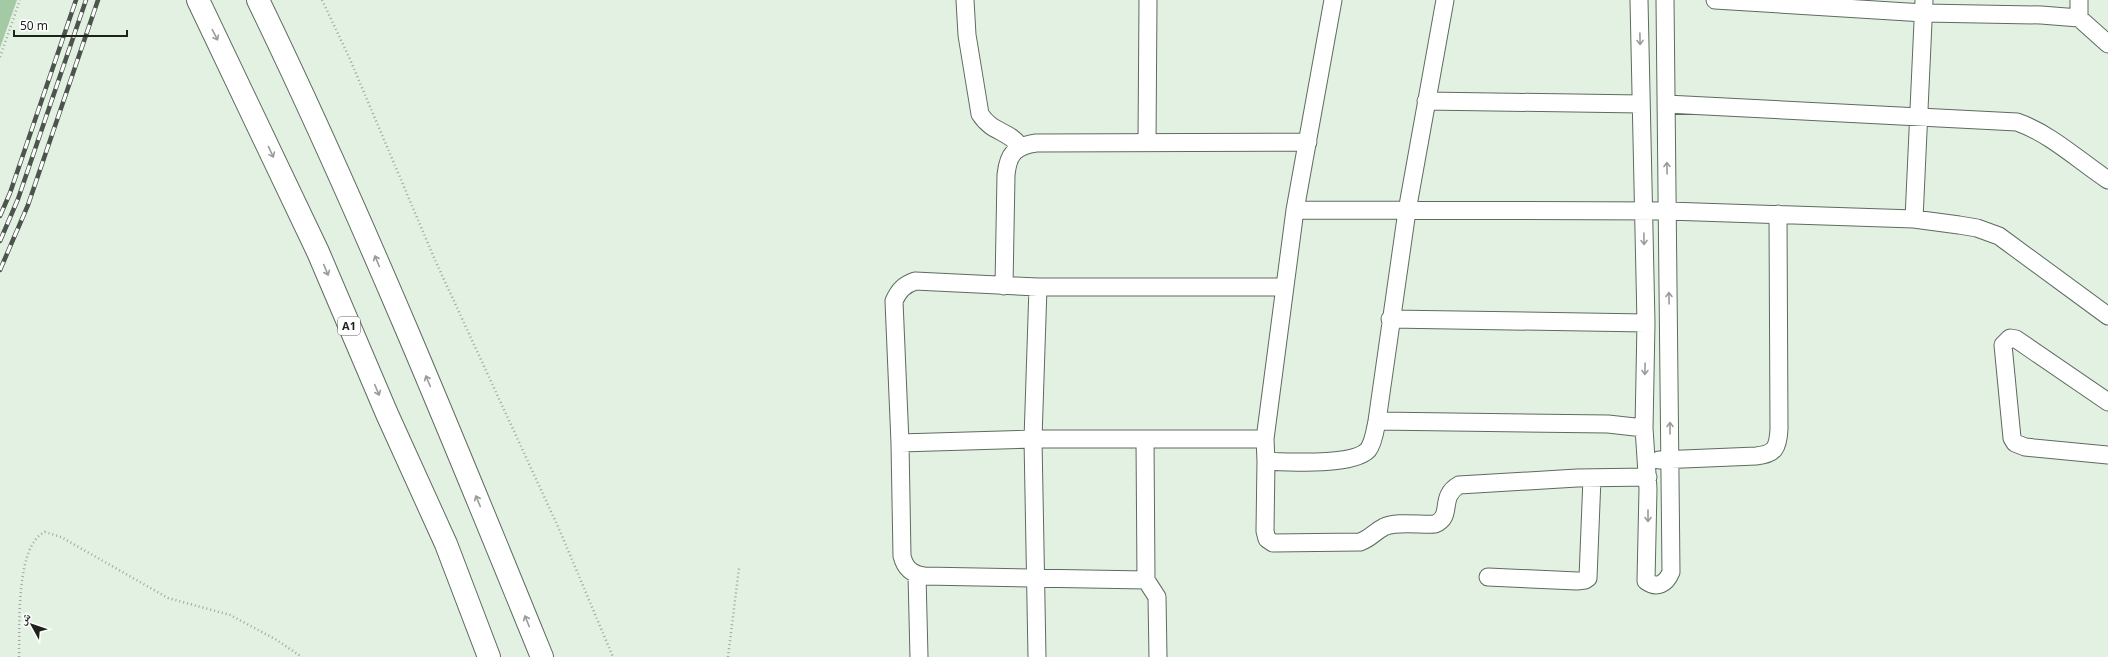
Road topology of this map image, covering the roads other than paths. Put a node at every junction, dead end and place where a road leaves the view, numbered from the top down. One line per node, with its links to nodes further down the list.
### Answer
1 (198, 0): 53 (highway, A1, one-way to 53)
2 (258, 0): 54 (highway, one-way to 2)
3 (965, 0): 20 (street)
4 (1148, 0): 18 (street)
5 (1333, 0): 19 (street)
6 (1445, 0): 14 (street)
7 (1639, 0): 15 (street, one-way to 15)
8 (1665, 0): 16 (street)
9 (1715, 0): 11 (street)
10 (2079, 0): 12 (street)
11 (1924, 6): 12 (street); 17 (street)
12 (2079, 18): 13 (street)
13 (2108, 44)
14 (1426, 101): 15 (street); 23 (street)
15 (1641, 104): 24 (street)
16 (1666, 104): 17 (street); 25 (street, one-way to 16)
17 (1920, 118): 21 (street); 27 (street)
18 (1147, 142): 19 (street); 20 (street)
19 (1308, 142): 22 (street)
20 (1020, 146): 28 (street)
21 (2108, 180)
22 (1295, 210): 23 (street); 30 (street)
23 (1407, 211): 24 (street); 32 (street)
24 (1644, 211): 25 (street); 33 (street, one-way to 33)
25 (1668, 211): 26 (street); 42 (street, one-way to 25)
26 (1778, 214): 27 (street); 42 (street)
27 (1914, 219): 31 (street)
28 (1004, 286): 29 (street); 40 (street)
29 (1038, 287): 30 (street); 37 (street)
30 (1283, 287): 39 (street)
31 (2108, 316)
32 (1390, 319): 33 (street); 35 (street)
33 (1646, 323): 36 (street, one-way to 36)
34 (2108, 402): 41 (street)
35 (1377, 420): 36 (street); 44 (street)
36 (1644, 428): 43 (street)
37 (1033, 439): 38 (street); 40 (street); 51 (street)
38 (1145, 439): 39 (street); 52 (street)
39 (1265, 439): 44 (street)
40 (900, 443): 49 (street)
41 (2108, 455)
42 (1670, 459): 43 (street); 48 (street)
43 (1647, 460): 45 (street)
44 (1266, 461): 46 (street)
45 (1648, 477): 46 (street); 47 (street, one-way to 47)
46 (1592, 478): 50 (street)
47 (1648, 541): 48 (street); 48 (street)
48 (1670, 542)
49 (917, 575): 51 (street); 55 (street)
50 (1488, 577)
51 (1036, 578): 52 (street); 56 (street)
52 (1146, 580): 57 (street)
53 (489, 657)
54 (542, 657)
55 (919, 657)
56 (1037, 657)
57 (1158, 657)

